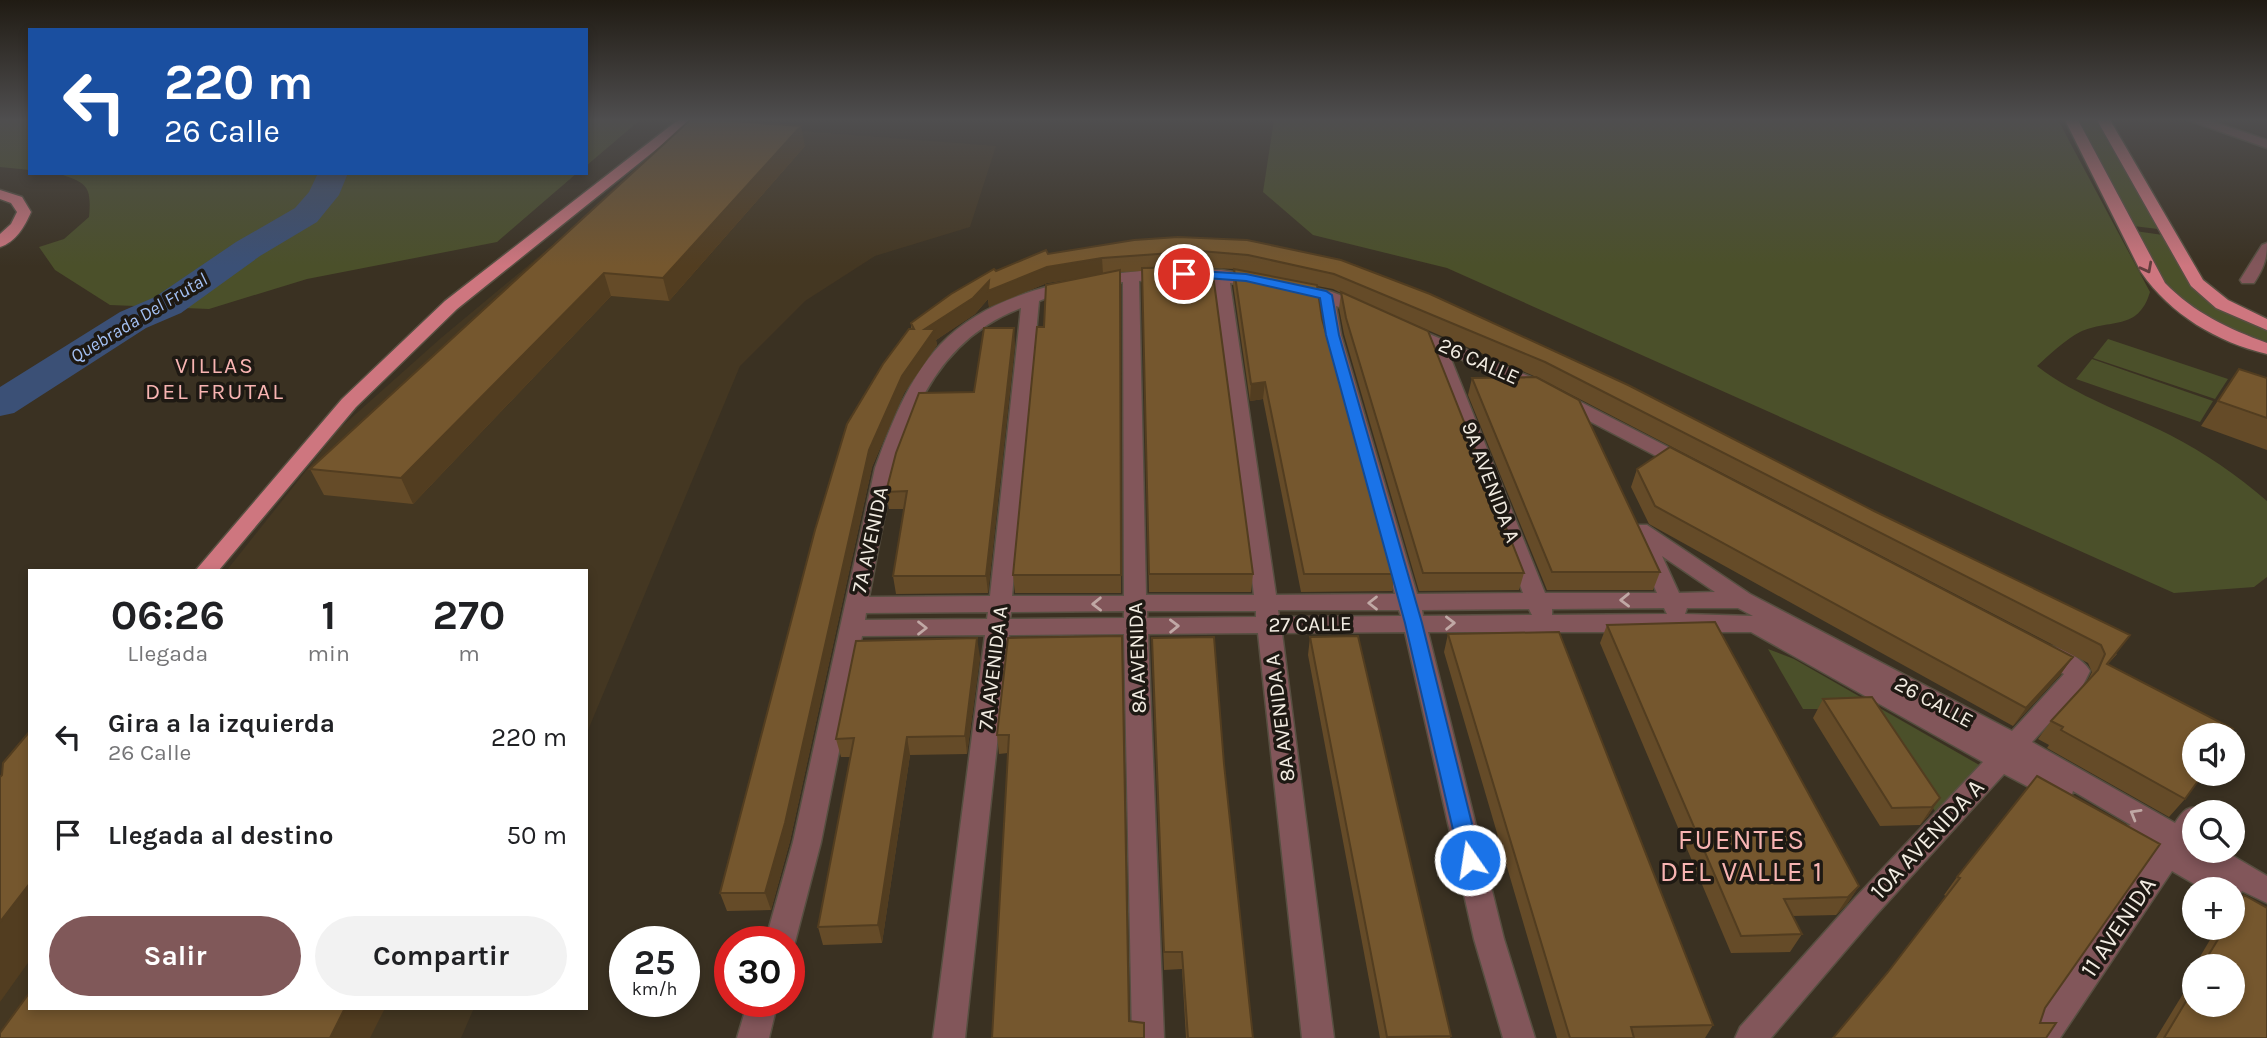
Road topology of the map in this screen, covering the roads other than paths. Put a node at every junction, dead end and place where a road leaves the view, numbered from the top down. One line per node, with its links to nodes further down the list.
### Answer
1 (625, 168): 22 (main road)
2 (2096, 168): 5 (main road)
3 (2131, 168): 6 (main road)
4 (0, 194): 7 (main road)
5 (2126, 227): 6 (main road); 16 (main road, one-way to 16)
6 (2169, 233): 14 (main road)
7 (0, 242)
8 (2267, 248): 11 (street)
9 (1221, 275): 10 (street, 26 CALLE); 12 (street, 26 CALLE); 27 (street, 8A AVENIDA A)
10 (1131, 277): 13 (street, 26 CALLE); 28 (street, 8A AVENIDA)
11 (2248, 280)
12 (1326, 295): 15 (street, 26 CALLE); 26 (street)
13 (1031, 296): 29 (street, 7A AVENIDA); 30 (street, 7A AVENIDA A)
14 (2267, 325)
15 (1435, 342): 17 (street, 26 CALLE); 25 (street, 9A AVENIDA A)
16 (2267, 349)
17 (1584, 412): 18 (street); 19 (street, 26 CALLE)
18 (1595, 436)
19 (1704, 474)
20 (1628, 507): 21 (street)
21 (1639, 530): 23 (street); 24 (street, 26 CALLE)
22 (208, 569)
23 (1671, 598): 24 (street, 27 CALLE); 25 (street, 27 CALLE, one-way to 25); 32 (street)
24 (1742, 600): 36 (street, 26 CALLE)
25 (1542, 612): 26 (street, 27 CALLE); 32 (street, 27 CALLE)
26 (1410, 613): 27 (street, 27 CALLE); 49 (street)
27 (1267, 614): 28 (street, 27 CALLE); 48 (street, 8A AVENIDA A)
28 (1135, 615): 30 (street, 27 CALLE); 47 (street, 8A AVENIDA)
29 (855, 617): 30 (street, 27 CALLE); 43 (street, 7A AVENIDA)
30 (999, 617): 46 (street, 7A AVENIDA A)
31 (1712, 621): 32 (street, 27 CALLE); 33 (street, 27 CALLE); 34 (street)
32 (1682, 622)
33 (1766, 628): 36 (street, 26 CALLE)
34 (1725, 645)
35 (2037, 649): 36 (street, 10A AVENIDA A)
36 (2009, 752): 37 (street, 26 CALLE); 50 (street, 10A AVENIDA A)
37 (2182, 828)
38 (2182, 844): 51 (street, 11 AVENIDA)
39 (2231, 863): 40 (street, 26 CALLE)
40 (2267, 891)
41 (2245, 899): 42 (street)
42 (2267, 912)
43 (784, 926)
44 (759, 1017): 45 (street)
45 (753, 1038)
46 (949, 1038)
47 (1148, 1038)
48 (1318, 1038)
49 (1519, 1038)
50 (1751, 1038)
51 (2042, 1038)

